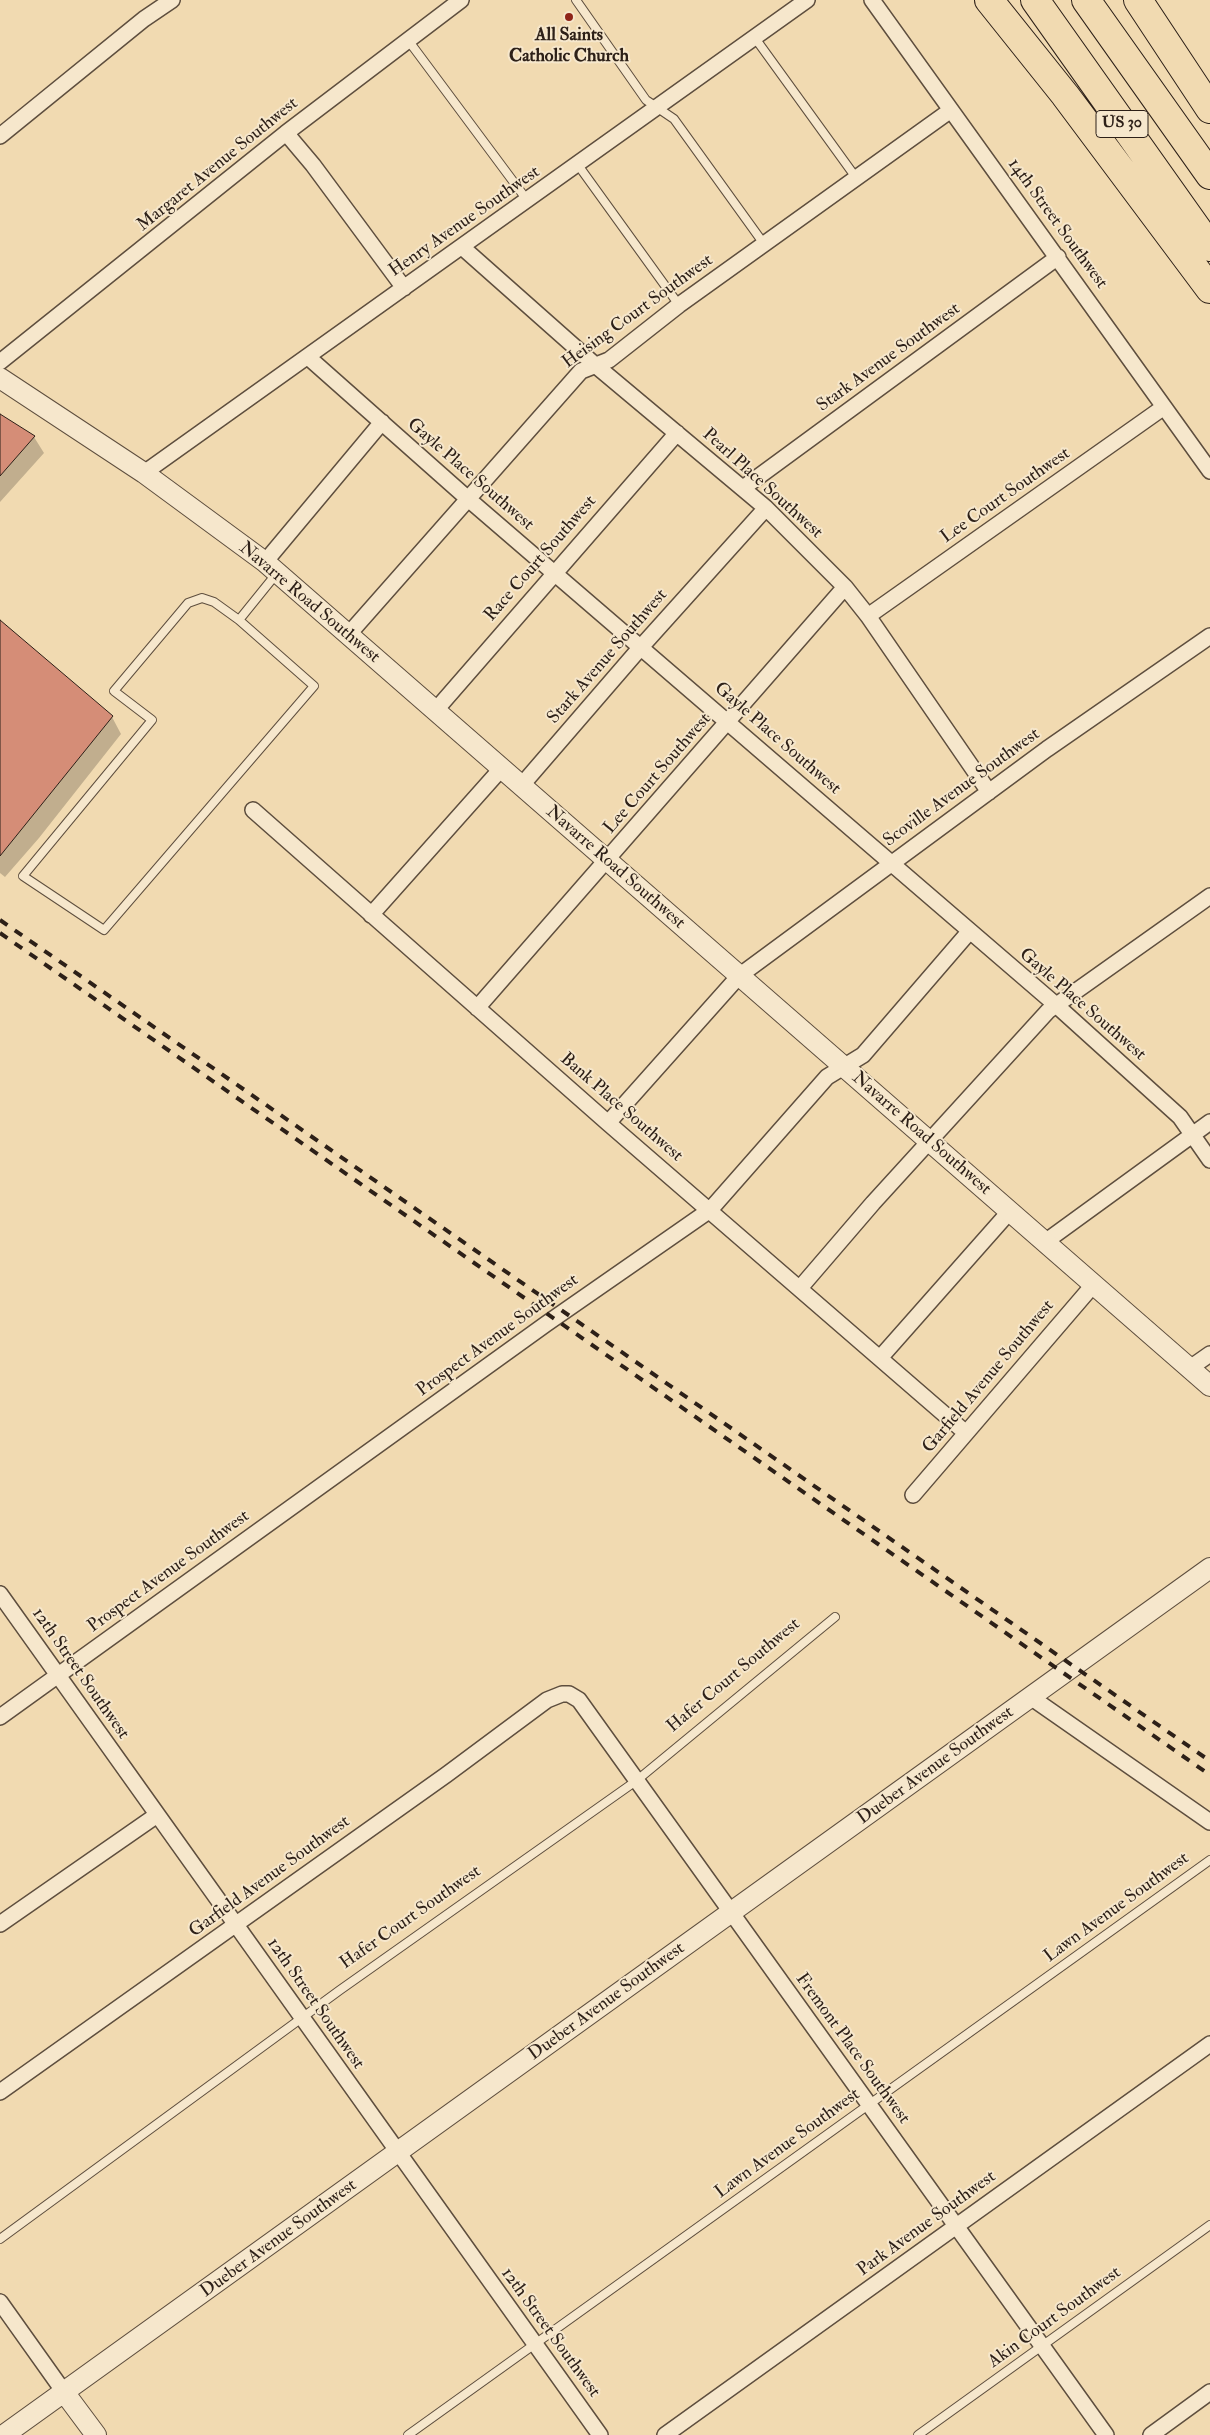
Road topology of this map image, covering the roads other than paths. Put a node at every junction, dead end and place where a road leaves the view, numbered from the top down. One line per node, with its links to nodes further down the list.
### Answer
1 (172, 0): 16 (street)
2 (461, 0): 11 (street, Margaret Avenue Southwest)
3 (576, 0): 12 (lane)
4 (807, 0): 10 (street, Henry Avenue Southwest)
5 (872, 0): 14 (street, 14th Street Southwest)
6 (988, 0): 26 (highway)
7 (1035, 0): 23 (highway, US 30)
8 (1086, 0): 18 (highway, US 30)
9 (1138, 0): 13 (highway)
10 (755, 38): 12 (street, Henry Avenue Southwest); 19 (lane)
11 (408, 40): 15 (street, Margaret Avenue Southwest); 20 (lane)
12 (657, 108): 17 (street, Henry Avenue Southwest); 21 (lane)
13 (1210, 109)
14 (951, 110): 19 (street, Heising Court Southwest); 24 (street, 14th Street Southwest)
15 (286, 133): 25 (street); 29 (street, Margaret Avenue Southwest)
16 (0, 136)
17 (578, 165): 20 (street, Henry Avenue Southwest); 27 (lane)
18 (1210, 175)
19 (857, 179): 21 (street, Heising Court Southwest)
20 (527, 200): 22 (street, Henry Avenue Southwest)
21 (764, 244): 27 (street, Heising Court Southwest)
22 (462, 247): 25 (street, Henry Avenue Southwest); 30 (street, Pearl Place Southwest)
23 (1210, 247)
24 (1058, 257): 32 (street, 14th Street Southwest); 37 (street, Stark Avenue Southwest)
25 (404, 288): 28 (street, Henry Avenue Southwest)
26 (1210, 289)
27 (679, 306): 30 (street, Heising Court Southwest)
28 (308, 357): 33 (street, Gayle Place Southwest); 36 (street, Henry Avenue Southwest)
29 (0, 362)
30 (594, 364): 34 (street, Pearl Place Southwest); 38 (street, Heising Court Southwest)
31 (0, 378): 36 (street, Navarre Road Southwest)
32 (1164, 407): 35 (street, 14th Street Southwest); 43 (street, Lee Court Southwest)
33 (382, 422): 38 (street, Gayle Place Southwest); 40 (street)
34 (677, 433): 37 (street, Pearl Place Southwest); 41 (street, Race Court Southwest)
35 (1210, 471)
36 (144, 473): 40 (street, Navarre Road Southwest)
37 (743, 488): 39 (street, Pearl Place Southwest)
38 (467, 498): 41 (street, Gayle Place Southwest); 45 (street, Heising Court Southwest)
39 (766, 508): 42 (street, Pearl Place Southwest); 47 (street, Stark Avenue Southwest)
40 (271, 567): 44 (lane); 45 (street, Navarre Road Southwest)
41 (554, 572): 47 (street, Gayle Place Southwest); 48 (street, Race Court Southwest)
42 (845, 587): 43 (street, Pearl Place Southwest); 49 (street, Lee Court Southwest)
43 (868, 616): 52 (street, Pearl Place Southwest)
44 (238, 620): 44 (lane)
45 (348, 635): 48 (street, Navarre Road Southwest)
46 (1210, 636): 52 (street, Scoville Avenue Southwest)
47 (641, 647): 49 (street, Gayle Place Southwest); 51 (street, Stark Avenue Southwest)
48 (435, 711): 50 (street, Navarre Road Southwest)
49 (729, 722): 54 (street, Lee Court Southwest); 55 (street, Gayle Place Southwest)
50 (501, 769): 51 (street, Navarre Road Southwest); 57 (street)
51 (521, 786): 54 (street, Navarre Road Southwest)
52 (989, 792): 55 (street, Scoville Avenue Southwest)
53 (253, 810): 57 (street, Bank Place Southwest)
54 (607, 861): 59 (street, Navarre Road Southwest); 61 (street, Lee Court Southwest)
55 (890, 864): 58 (street, Gayle Place Southwest); 59 (street, Scoville Avenue Southwest)
56 (1210, 896): 60 (street)
57 (371, 915): 61 (street, Bank Place Southwest)
58 (969, 932): 60 (street, Gayle Place Southwest); 62 (street, Prospect Avenue Southwest)
59 (739, 976): 62 (street, Navarre Road Southwest); 63 (street, Scoville Avenue Southwest)
60 (1056, 1005): 65 (street, Gayle Place Southwest); 66 (street)
61 (477, 1008): 63 (street, Bank Place Southwest)
62 (844, 1067): 66 (street, Navarre Road Southwest); 68 (street, Prospect Avenue Southwest)
63 (608, 1122): 68 (street, Bank Place Southwest)
64 (1210, 1122): 65 (street)
65 (1192, 1134): 67 (street, Gayle Place Southwest); 70 (street)
66 (929, 1141): 69 (street, Navarre Road Southwest); 72 (street)
67 (1210, 1160)
68 (710, 1210): 72 (street, Bank Place Southwest); 82 (street, Prospect Avenue Southwest)
69 (1010, 1211): 70 (street, Navarre Road Southwest); 74 (street)
70 (1045, 1242): 71 (street, Navarre Road Southwest)
71 (1094, 1284): 75 (street, Navarre Road Southwest); 77 (street, Garfield Avenue Southwest)
72 (800, 1288): 74 (street, Bank Place Southwest)
73 (1210, 1354): 75 (street)
74 (880, 1358): 77 (street, Bank Place Southwest)
75 (1190, 1368): 76 (street, Navarre Road Southwest)
76 (1210, 1386)
77 (966, 1433): 78 (street, Garfield Avenue Southwest)
78 (913, 1495)
79 (1210, 1568): 84 (street, Dueber Avenue Southwest)
80 (0, 1594): 82 (street, 12th Street Southwest)
81 (835, 1617): 86 (lane, Hafer Court Southwest)
82 (58, 1675): 85 (street, Prospect Avenue Southwest); 87 (street, 12th Street Southwest)
83 (562, 1694): 86 (street, Fremont Place Southwest); 92 (street, Garfield Avenue Southwest)
84 (1032, 1698): 88 (street); 90 (street, Dueber Avenue Southwest)
85 (0, 1717)
86 (636, 1781): 90 (street, Fremont Place Southwest); 93 (lane, Hafer Court Southwest)
87 (157, 1816): 91 (street); 92 (street, 12th Street Southwest)
88 (1210, 1822)
89 (1210, 1860): 96 (lane, Lawn Avenue Southwest)
90 (732, 1913): 96 (street, Fremont Place Southwest); 97 (street, Dueber Avenue Southwest)
91 (0, 1924)
92 (236, 1924): 93 (street, 12th Street Southwest); 95 (street, Garfield Avenue Southwest)
93 (302, 2019): 97 (street, 12th Street Southwest); 100 (lane, Hafer Court Southwest)
94 (1210, 2044): 99 (street, Park Avenue Southwest)
95 (0, 2092)
96 (868, 2104): 99 (street, Fremont Place Southwest); 102 (lane, Lawn Avenue Southwest)
97 (398, 2153): 102 (street, 12th Street Southwest); 104 (street, Dueber Avenue Southwest)
98 (1210, 2225): 103 (lane, Akin Court Southwest)
99 (956, 2226): 103 (street, Fremont Place Southwest); 110 (street, Park Avenue Southwest)
100 (0, 2239)
101 (0, 2302): 104 (street)
102 (535, 2344): 108 (lane, Lawn Avenue Southwest); 109 (street, 12th Street Southwest)
103 (1043, 2346): 111 (lane, Akin Court Southwest); 112 (street, Fremont Place Southwest)
104 (64, 2392): 106 (street, Dueber Avenue Southwest); 107 (street)
105 (1210, 2392): 113 (street)
106 (4, 2435)
107 (96, 2435)
108 (408, 2435)
109 (600, 2435)
110 (665, 2435)
111 (918, 2435)
112 (1106, 2435)
113 (1151, 2435)

